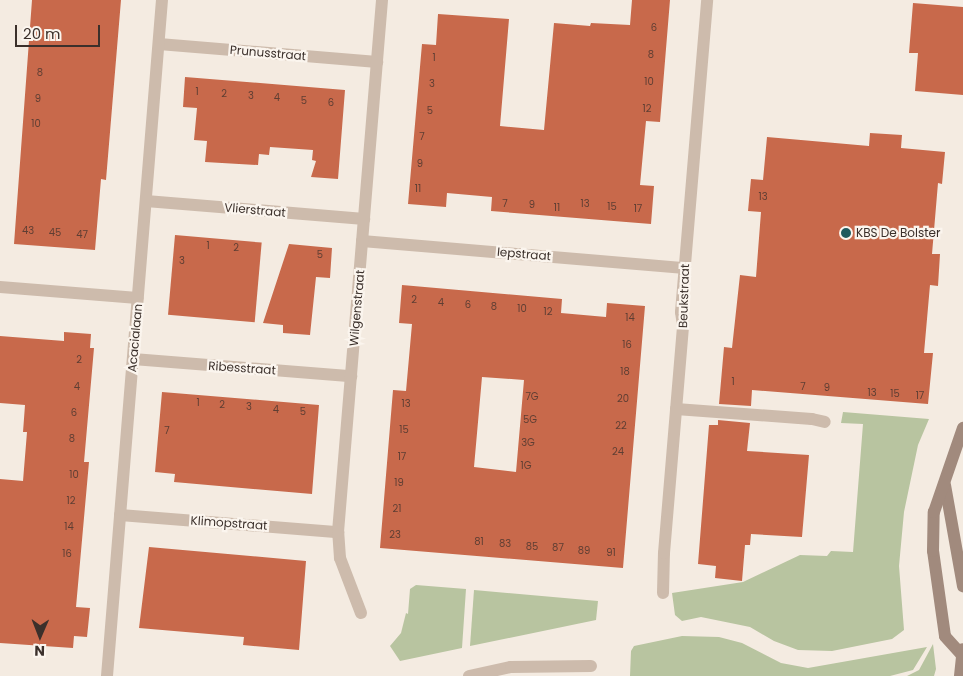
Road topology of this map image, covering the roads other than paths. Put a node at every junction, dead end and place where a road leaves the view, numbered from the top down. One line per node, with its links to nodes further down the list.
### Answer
1 (162, 0): 4 (street, Acacialaan)
2 (382, 0): 5 (street, Wilgenstraat)
3 (707, 0): 9 (street, Beukstraat)
4 (158, 44): 5 (street, Prunusstraat); 6 (street, Acacialaan)
5 (377, 62): 7 (street, Wilgenstraat)
6 (146, 201): 7 (street, Vlierstraat); 11 (street, Acacialaan)
7 (364, 219): 8 (street, Wilgenstraat)
8 (362, 241): 9 (street, Iepstraat); 13 (street, Wilgenstraat)
9 (685, 268): 14 (street, Beukstraat)
10 (0, 287): 11 (street)
11 (138, 298): 12 (street, Acacialaan)
12 (133, 359): 13 (street, Ribesstraat); 18 (street, Acacialaan)
13 (351, 376): 19 (street, Wilgenstraat)
14 (676, 409): 15 (street); 21 (street, Beukstraat)
15 (825, 422)
16 (963, 428): 17 (main road)
17 (945, 485): 20 (main road); 23 (main road)
18 (120, 515): 19 (street, Klimopstraat); 25 (street, Acacialaan)
19 (338, 532): 22 (street, Wilgenstraat)
20 (963, 586)
21 (663, 593)
22 (361, 613)
23 (962, 651): 27 (main road)
24 (591, 666): 26 (street)
25 (107, 676)
26 (469, 676)
27 (960, 676)

